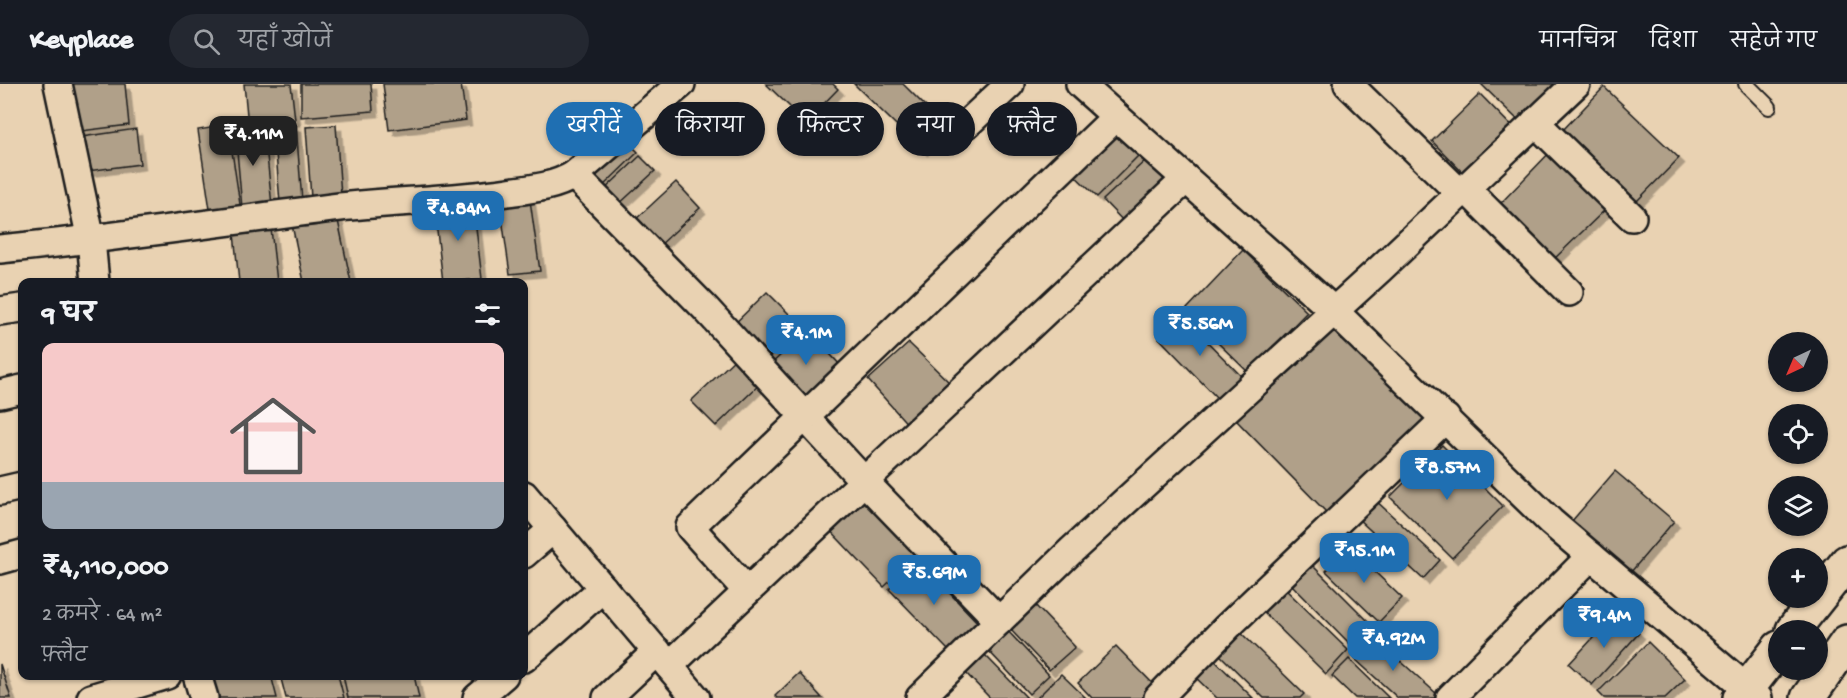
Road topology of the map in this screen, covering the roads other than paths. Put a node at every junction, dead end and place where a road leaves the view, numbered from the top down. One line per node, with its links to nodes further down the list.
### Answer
1 (58, 84): 16 (street)
2 (681, 84): 12 (street)
3 (1010, 84): 9 (street)
4 (1080, 84): 10 (street)
5 (1348, 84): 14 (street)
6 (1576, 84): 11 (street)
7 (1746, 84): 8 (lane)
8 (1769, 107)
9 (975, 116)
10 (1116, 117): 13 (street); 25 (street)
11 (1535, 122): 14 (street); 15 (street)
12 (574, 175): 16 (street); 25 (street)
13 (1186, 179): 22 (street); 27 (street)
14 (1462, 191): 19 (street); 22 (street)
15 (1632, 217)
16 (91, 240): 17 (street); 18 (street)
17 (0, 249)
18 (95, 278)
19 (1569, 292)
20 (18, 309): 21 (street)
21 (0, 311)
22 (1334, 311): 26 (street); 40 (street)
23 (18, 390): 24 (street)
24 (0, 394)
25 (805, 417): 27 (street); 38 (street)
26 (1446, 418): 34 (street); 55 (street)
27 (863, 480): 38 (street); 40 (street)
28 (18, 487): 29 (street)
29 (0, 491)
30 (528, 500): 31 (street)
31 (553, 529): 32 (street); 37 (street)
32 (528, 551)
33 (18, 555): 35 (street)
34 (1591, 556): 48 (street); 56 (street)
35 (0, 560)
36 (1847, 562): 39 (main road)
37 (603, 588): 42 (street); 43 (street)
38 (747, 591): 43 (street)
39 (1801, 620)
40 (999, 621): 54 (street)
41 (1847, 642): 57 (main road)
42 (528, 654)
43 (663, 659): 52 (street); 53 (street)
44 (1768, 665): 48 (main road)
45 (150, 680): 49 (street)
46 (199, 680): 50 (street)
47 (498, 680): 51 (street)
48 (1748, 695)
49 (91, 698)
50 (204, 698)
51 (477, 698)
52 (607, 698)
53 (696, 698)
54 (920, 698)
55 (1158, 698)
56 (1450, 698)
57 (1808, 698)

